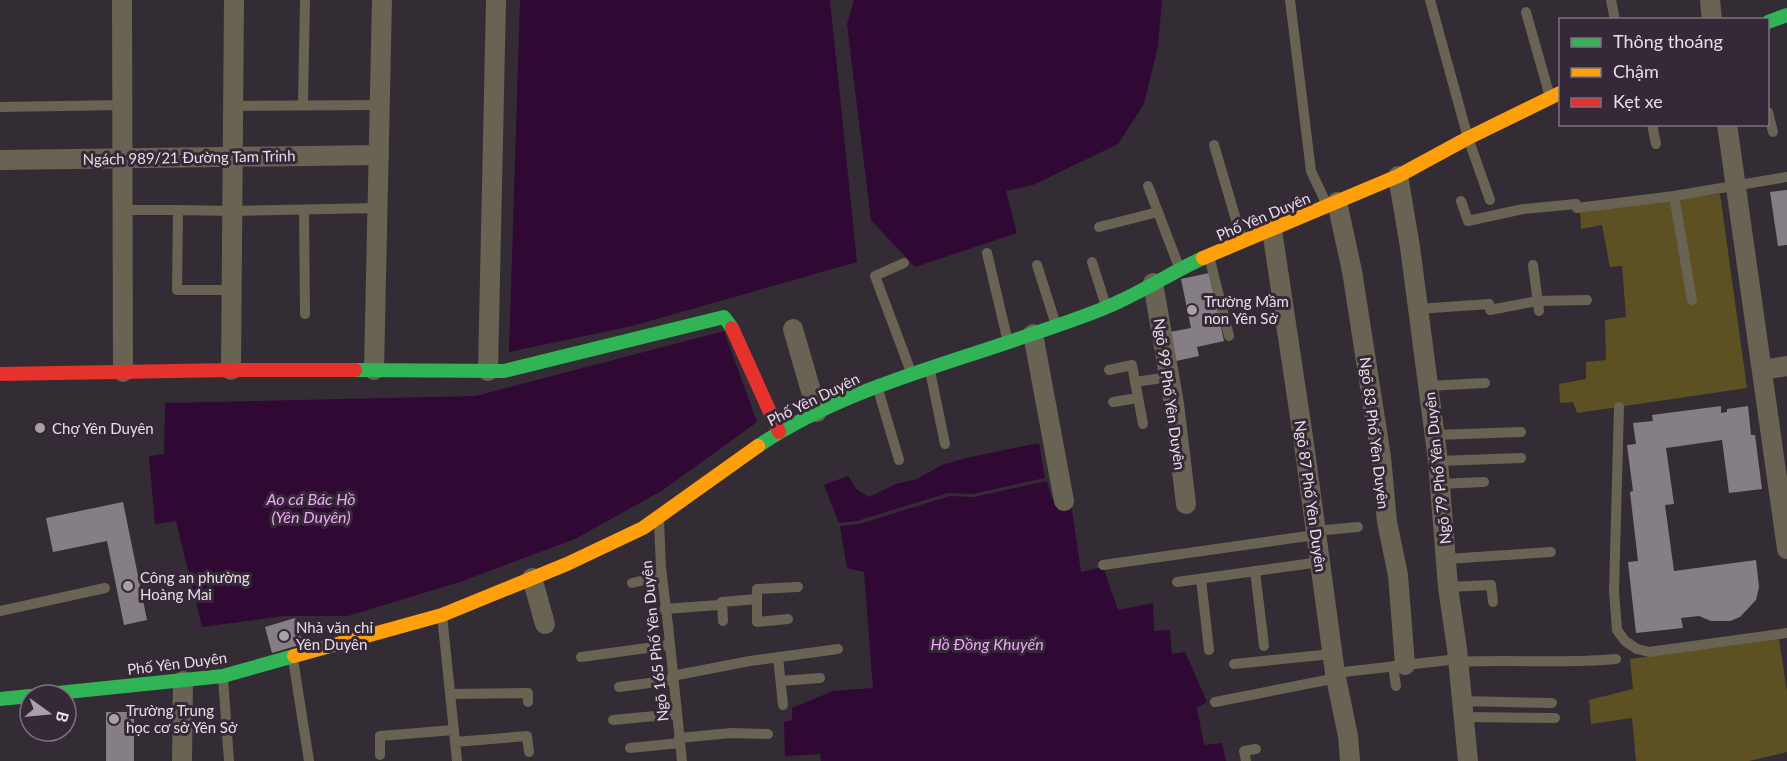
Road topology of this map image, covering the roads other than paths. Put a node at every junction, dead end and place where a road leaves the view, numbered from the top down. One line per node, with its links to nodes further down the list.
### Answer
1 (122, 0): 17 (street)
2 (234, 0): 19 (street)
3 (305, 0): 16 (lane)
4 (382, 0): 18 (street)
5 (496, 0): 75 (street)
6 (1290, 0): 39 (lane)
7 (1430, 0): 25 (lane)
8 (1611, 0): 12 (lane)
9 (1710, 0): 13 (street)
10 (1526, 12): 15 (lane)
11 (1787, 15): 14 (street)
12 (1615, 18)
13 (1712, 18)
14 (1769, 20)
15 (1555, 95): 25 (street, Phố Yên Duyên)
16 (303, 104): 18 (lane); 19 (lane)
17 (123, 105): 20 (lane); 30 (street)
18 (380, 105): 28 (street)
19 (235, 106): 29 (street)
20 (0, 107)
21 (1769, 119): 24 (lane)
22 (1652, 126): 26 (lane)
23 (1727, 126): 35 (street)
24 (1773, 132)
25 (1468, 138): 32 (street, Phố Yên Duyên); 37 (lane)
26 (1656, 144)
27 (1215, 145): 48 (lane)
28 (379, 155): 29 (street, Ngách 989/21 Đường Tam Trinh); 40 (street)
29 (234, 157): 30 (street, Ngách 989/21 Đường Tam Trinh); 44 (street)
30 (123, 158): 31 (street, Ngách 989/21 Đường Tam Trinh); 41 (street)
31 (0, 160)
32 (1398, 176): 39 (street, Phố Yên Duyên); 62 (street, Ngõ 79 Phố Yên Duyên)
33 (1787, 177): 35 (lane)
34 (1148, 186): 45 (lane)
35 (1736, 186): 36 (lane); 71 (street)
36 (1674, 196): 38 (lane); 59 (lane)
37 (1490, 200)
38 (1461, 201)
39 (1333, 204): 47 (street, Phố Yên Duyên); 138 (street, Ngõ 83 Phố Yên Duyên)
40 (378, 208): 43 (lane); 73 (street)
41 (123, 210): 42 (lane); 76 (street)
42 (178, 210): 44 (lane); 57 (lane)
43 (304, 210): 44 (lane); 63 (lane)
44 (233, 211): 57 (street)
45 (1158, 212): 46 (lane); 55 (lane)
46 (1099, 227)
47 (1272, 230): 48 (street, Phố Yên Duyên); 103 (street, Ngõ 87 Phố Yên Duyên)
48 (1242, 242): 50 (street, Phố Yên Duyên)
49 (987, 253): 68 (lane)
50 (1209, 256): 55 (street, Phố Yên Duyên); 67 (lane)
51 (1092, 262): 60 (lane)
52 (904, 263): 78 (lane)
53 (1037, 265): 64 (lane)
54 (1533, 265): 61 (lane)
55 (1180, 268): 56 (street, Phố Yên Duyên)
56 (1153, 283): 60 (street, Phố Yên Duyên); 79 (street, Ngõ 99 Phố Yên Duyên)
57 (232, 290): 72 (street)
58 (1587, 300): 61 (lane)
59 (1692, 300)
60 (1106, 306): 64 (street, Phố Yên Duyên)
61 (1538, 306): 62 (lane)
62 (1418, 309): 83 (street, Ngõ 79 Phố Yên Duyên)
63 (305, 314)
64 (1056, 325): 66 (street, Phố Yên Duyên)
65 (793, 329): 87 (street)
66 (1033, 334): 68 (street, Phố Yên Duyên); 99 (street)
67 (1229, 336)
68 (1008, 343): 70 (street, Phố Yên Duyên)
69 (1787, 366): 71 (street)
70 (929, 367): 78 (street, Phố Yên Duyên); 92 (lane)
71 (1762, 369): 96 (street)
72 (231, 370): 73 (street); 76 (street)
73 (374, 370): 75 (street)
74 (1108, 370): 80 (lane)
75 (488, 371): 89 (street)
76 (123, 372): 77 (street)
77 (0, 374)
78 (912, 374): 82 (street, Phố Yên Duyên)
79 (1169, 377): 80 (lane); 100 (street, Ngõ 99 Phố Yên Duyên)
80 (1135, 382): 84 (lane)
81 (1485, 383): 83 (lane)
82 (877, 386): 87 (street, Phố Yên Duyên); 94 (lane)
83 (1428, 386): 91 (street, Ngõ 79 Phố Yên Duyên)
84 (1138, 398): 85 (lane); 88 (lane)
85 (1113, 402)
86 (1619, 406): 127 (lane)
87 (817, 412): 89 (street, Phố Yên Duyên)
88 (1143, 423)
89 (779, 432): 101 (street, Phố Yên Duyên)
90 (1521, 432): 91 (lane)
91 (1435, 435): 95 (street, Ngõ 79 Phố Yên Duyên)
92 (945, 444)
93 (1521, 458): 95 (lane)
94 (899, 460)
95 (1438, 460): 98 (street, Ngõ 79 Phố Yên Duyên)
96 (1781, 469): 104 (street)
97 (1484, 482): 98 (lane)
98 (1440, 484): 106 (street, Ngõ 79 Phố Yên Duyên)
99 (1064, 501)
100 (1186, 504)
101 (659, 518): 110 (lane, Ngõ 165 Phố Yên Duyên); 111 (street, Phố Yên Duyên)
102 (1358, 527): 103 (lane)
103 (1315, 533): 107 (street, Ngõ 87 Phố Yên Duyên); 108 (lane)
104 (1787, 549)
105 (1551, 552): 106 (lane)
106 (1446, 559): 116 (street, Ngõ 79 Phố Yên Duyên)
107 (1320, 562): 109 (lane); 139 (street, Ngõ 87 Phố Yên Duyên)
108 (1103, 565)
109 (1255, 572): 112 (lane); 129 (lane)
110 (662, 576): 114 (lane); 121 (lane, Ngõ 165 Phố Yên Duyên)
111 (532, 578): 123 (street, Phố Yên Duyên); 126 (street)
112 (1201, 579): 113 (lane); 131 (lane)
113 (1177, 582)
114 (632, 583)
115 (798, 587): 118 (lane)
116 (1448, 587): 120 (lane); 136 (street, Ngõ 79 Phố Yên Duyên)
117 (105, 588): 122 (lane)
118 (757, 599): 119 (lane); 124 (lane)
119 (722, 602): 121 (lane); 125 (lane)
120 (1493, 602)
121 (664, 609): 128 (lane, Ngõ 165 Phố Yên Duyên)
122 (0, 611)
123 (442, 615): 132 (street, Phố Yên Duyên); 148 (lane)
124 (788, 620)
125 (723, 621)
126 (545, 624)
127 (1787, 633)
128 (669, 645): 133 (lane); 141 (lane, Ngõ 165 Phố Yên Duyên)
129 (1264, 646)
130 (838, 649): 134 (lane)
131 (1209, 650)
132 (292, 656): 140 (street, Phố Yên Duyên); 169 (lane)
133 (581, 657)
134 (778, 657): 141 (lane); 144 (lane)
135 (1616, 659): 136 (lane)
136 (1458, 661): 138 (lane); 155 (street, Ngõ 79 Phố Yên Duyên)
137 (1234, 664): 139 (lane)
138 (1399, 666): 139 (lane); 145 (lane)
139 (1335, 668): 152 (lane); 173 (street, Ngõ 87 Phố Yên Duyên)
140 (223, 676): 143 (street, Phố Yên Duyên); 168 (lane)
141 (672, 678): 146 (lane); 156 (lane, Ngõ 165 Phố Yên Duyên)
142 (820, 678): 144 (lane)
143 (183, 681): 147 (street, Phố Yên Duyên); 167 (street)
144 (781, 681): 154 (lane)
145 (1396, 686)
146 (619, 687)
147 (78, 691)
148 (451, 694): 151 (lane); 159 (lane)
149 (18, 697): 150 (street)
150 (0, 699)
151 (528, 702)
152 (1215, 702)
153 (1552, 702): 155 (lane)
154 (783, 705)
155 (1463, 709): 157 (lane); 174 (street, Ngõ 79 Phố Yên Duyên)
156 (676, 714): 158 (lane); 161 (lane, Ngõ 165 Phố Yên Duyên)
157 (1555, 718)
158 (613, 720)
159 (454, 730): 162 (lane); 166 (lane)
160 (768, 734): 161 (lane)
161 (679, 741): 163 (lane); 171 (lane, Ngõ 165 Phố Yên Duyên)
162 (455, 742): 165 (lane); 170 (lane)
163 (630, 748)
164 (1256, 750): 172 (lane)
165 (529, 752)
166 (380, 755)
167 (182, 761)
168 (229, 761)
169 (309, 761)
170 (457, 761)
171 (682, 761)
172 (1246, 761)
173 (1350, 761)
174 (1468, 761)

